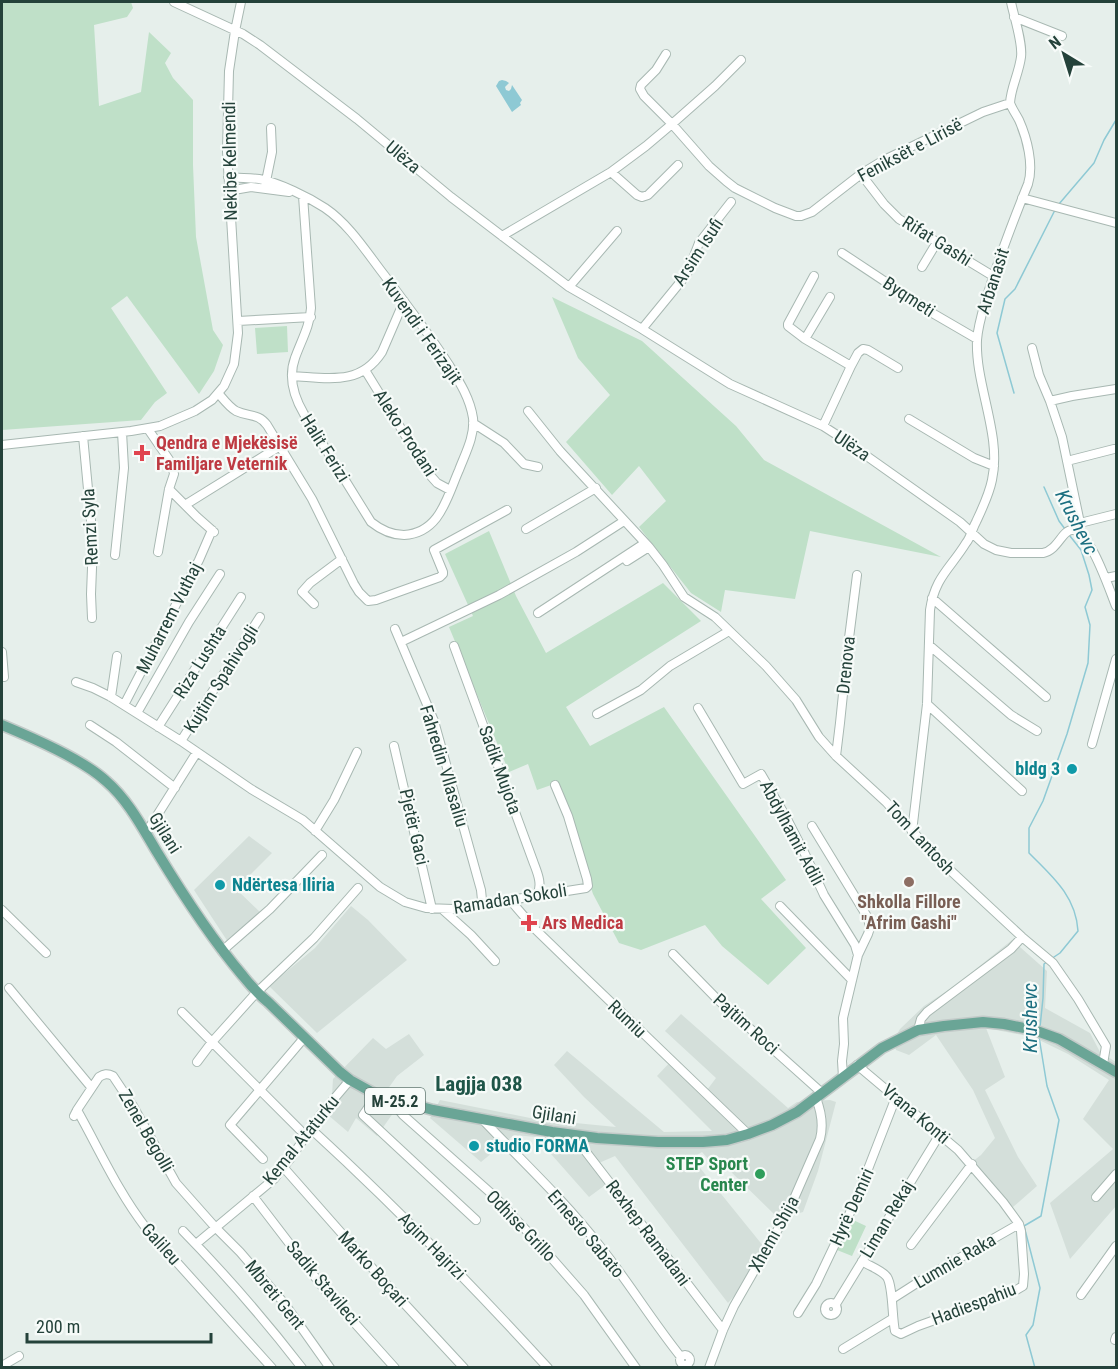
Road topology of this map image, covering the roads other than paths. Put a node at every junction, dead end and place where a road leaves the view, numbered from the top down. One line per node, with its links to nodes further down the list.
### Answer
1 (174, 2): 5 (street, Ulëza)
2 (241, 2): 5 (street, Nekibe Kelmendi)
3 (1011, 2): 4 (street)
4 (1014, 17): 6 (street); 9 (street)
5 (235, 31): 15 (street, Nekibe Kelmendi); 23 (street, Ulëza)
6 (1062, 36)
7 (666, 54): 10 (street, Feniksët e Lirisë)
8 (741, 60): 10 (street)
9 (1010, 103): 14 (street, Feniksët e Lirisë); 19 (street, Arbanasit)
10 (672, 124): 13 (street); 14 (street, Feniksët e Lirisë)
11 (272, 128): 16 (street)
12 (678, 165): 13 (street)
13 (611, 172): 23 (street)
14 (861, 174): 24 (street, Rifat Gashi)
15 (228, 177): 16 (street); 17 (street, Nekibe Kelmendi)
16 (266, 184): 17 (street); 18 (street)
17 (228, 191): 33 (street, Nekibe Kelmendi)
18 (301, 195): 31 (street, Kuvendi i Ferizajit); 32 (street, Halit Ferizi)
19 (1022, 198): 21 (street); 28 (street, Arbanasit)
20 (731, 202): 34 (street, Arsim Isufi)
21 (1116, 223)
22 (617, 231): 29 (street)
23 (502, 236): 29 (street, Ulëza)
24 (937, 242): 26 (street); 28 (street, Rifat Gashi)
25 (842, 253): 36 (street, Byqmeti)
26 (922, 267)
27 (814, 276): 35 (street)
28 (993, 276): 36 (street, Arbanasit)
29 (569, 287): 34 (street, Ulëza)
30 (830, 297): 35 (street)
31 (404, 301): 40 (street); 47 (street, Kuvendi i Ferizajit)
32 (310, 317): 33 (street); 41 (street, Halit Ferizi)
33 (238, 321): 43 (street, Nekibe Kelmendi)
34 (642, 329): 48 (street, Ulëza)
35 (806, 339): 38 (street)
36 (977, 339): 57 (street, Arbanasit)
37 (1032, 348): 44 (street)
38 (850, 366): 39 (street); 48 (street)
39 (898, 368)
40 (365, 370): 41 (street); 60 (street, Aleko Prodani)
41 (293, 376): 60 (street, Halit Ferizi)
42 (1116, 388): 44 (street)
43 (218, 393): 49 (street, Nekibe Kelmendi); 53 (street)
44 (1050, 401): 55 (street)
45 (528, 411): 58 (street, Tom Lantosh)
46 (909, 419): 57 (street)
47 (473, 423): 56 (street); 60 (street, Halit Ferizi)
48 (823, 426): 68 (street, Ulëza)
49 (148, 429): 50 (street, Nekibe Kelmendi); 59 (street)
50 (122, 432): 51 (street, Nekibe Kelmendi); 71 (street)
51 (83, 436): 52 (street, Nekibe Kelmendi); 84 (street, Remzi Syla)
52 (2, 445)
53 (280, 446): 61 (street); 72 (street)
54 (1114, 449): 55 (street)
55 (1067, 461): 65 (street)
56 (538, 466)
57 (994, 466): 68 (street, Arbanasit)
58 (596, 488): 64 (street, Tom Lantosh); 66 (street)
59 (169, 489): 61 (street, Muharrem Vuthaj); 70 (street)
60 (450, 490)
61 (185, 505): 98 (street, Muharrem Vuthaj)
62 (507, 510): 72 (street)
63 (1116, 514): 65 (street)
64 (624, 521): 69 (street, Tom Lantosh); 87 (street)
65 (1080, 523): 67 (street, Ulëza)
66 (526, 529)
67 (1068, 531): 68 (street, Ulëza); 76 (street)
68 (972, 532): 78 (street, Arbanasit)
69 (647, 545): 79 (street); 82 (street); 86 (street, Tom Lantosh)
70 (158, 552)
71 (115, 555)
72 (342, 559): 80 (street)
73 (220, 574): 100 (street)
74 (857, 575): 111 (street, Drenova)
75 (1116, 576): 76 (street)
76 (1106, 579): 81 (street)
77 (241, 597): 104 (street, Riza Lushta)
78 (932, 598): 88 (street, Arbanasit); 96 (street)
79 (560, 603)
80 (315, 604)
81 (1116, 606)
82 (537, 613)
83 (260, 617): 106 (street, Kujtim Spahivogli)
84 (92, 618)
85 (395, 629): 87 (street, Fahredin Vllasaliu)
86 (729, 631): 101 (street); 111 (street, Tom Lantosh)
87 (401, 642): 123 (street, Fahredin Vllasaliu)
88 (929, 645): 97 (street, Arbanasit); 105 (street)
89 (454, 646): 121 (street, Sadik Mujota)
90 (2, 652): 93 (street)
91 (117, 656): 95 (street)
92 (1116, 658): 107 (street)
93 (4, 677)
94 (76, 682): 95 (street, Ramadan Sokoli)
95 (111, 697): 98 (street, Ramadan Sokoli)
96 (1046, 698)
97 (927, 704): 114 (street); 117 (street, Arbanasit)
98 (124, 705): 100 (street, Ramadan Sokoli)
99 (698, 708): 132 (street, Abdylhamit Adili)
100 (137, 713): 104 (street, Ramadan Sokoli)
101 (597, 714)
102 (90, 724): 113 (street)
103 (2, 725): 118 (main road, Gjilani / M-25.2)
104 (158, 727): 106 (street, Ramadan Sokoli)
105 (1037, 731)
106 (182, 741): 109 (street, Ramadan Sokoli)
107 (1092, 744)
108 (394, 746): 125 (street, Pjetër Gaci)
109 (197, 752): 113 (street); 116 (street, Ramadan Sokoli)
110 (357, 752): 116 (street)
111 (836, 756): 117 (street, Tom Lantosh)
112 (555, 786): 121 (street, Ramadan Sokoli)
113 (175, 788): 118 (street)
114 (1022, 791)
115 (812, 826): 132 (street)
116 (315, 831): 125 (street, Ramadan Sokoli)
117 (912, 832): 128 (street, Tom Lantosh)
118 (146, 833): 129 (main road, Gjilani / M-25.2)
119 (322, 855): 129 (street)
120 (358, 888): 136 (street)
121 (537, 895): 122 (street, Ramadan Sokoli)
122 (510, 900): 123 (street, Ramadan Sokoli); 157 (street, Rumiu)
123 (479, 904): 126 (street, Ramadan Sokoli)
124 (780, 906): 134 (street)
125 (432, 909): 126 (street, Ramadan Sokoli)
126 (442, 909): 133 (street)
127 (2, 910): 130 (street)
128 (1022, 937): 138 (street); 143 (street, Tom Lantosh)
129 (222, 951): 136 (main road, Gjilani / M-25.2)
130 (46, 953)
131 (673, 954): 150 (street, Pajtim Roci)
132 (858, 955): 134 (street)
133 (495, 961)
134 (852, 980): 145 (street)
135 (9, 988): 147 (street)
136 (256, 993): 139 (main road, Gjilani / M-25.2); 140 (street)
137 (182, 1012): 140 (street)
138 (918, 1030): 142 (main road, Gjilani / M-25.2); 143 (main road, Gjilani / M-25.2)
139 (304, 1038): 146 (main road, Gjilani / M-25.2); 148 (street)
140 (212, 1042): 141 (street); 148 (street)
141 (196, 1062)
142 (858, 1065): 145 (main road, Gjilani / M-25.2); 151 (street, Vrana Konti)
143 (1103, 1065): 144 (main road, Gjilani / M-25.2)
144 (1116, 1072)
145 (843, 1077): 150 (main road, Gjilani / M-25.2)
146 (350, 1080): 149 (main road, Gjilani / M-25.2); 155 (street, Kemal Ataturku)
147 (91, 1087): 153 (street, Zenel Begolli); 168 (street, Zenel Begolli)
148 (260, 1090): 156 (street); 160 (street)
149 (377, 1095): 152 (main road, Gjilani / M-25.2); 166 (street)
150 (819, 1095): 157 (main road, Gjilani / M-25.2); 179 (street, Xhemi Shija)
151 (896, 1097): 158 (street, Vrana Konti); 177 (street, Hyrë Demiri)
152 (390, 1099): 154 (main road, Gjilani / M-25.2); 190 (street, Odhise Grillo)
153 (76, 1113): 184 (street, Galileu)
154 (482, 1119): 159 (main road, Gjilani / M-25.2); 182 (street, Ernesto Sabato)
155 (311, 1129): 162 (street, Kemal Ataturku); 189 (street, Agim Hajrizi)
156 (300, 1130)
157 (748, 1134): 159 (main road, Gjilani / M-25.2)
158 (939, 1134): 161 (street, Vrana Konti); 173 (street, Liman Rekaj)
159 (573, 1135): 179 (street, Rexhep Ramadani)
160 (263, 1159)
161 (972, 1164): 167 (street, Vrana Konti); 171 (street)
162 (284, 1168): 164 (street, Kemal Ataturku); 188 (street, Marko Boçari)
163 (1116, 1174): 165 (street)
164 (254, 1196): 168 (street, Kemal Ataturku); 187 (street, Sadik Stavileci)
165 (1096, 1197)
166 (476, 1220)
167 (1018, 1224): 175 (street, Lumnie Raka); 178 (street, Hadiespahiu)
168 (215, 1227): 170 (street, Kemal Ataturku); 186 (street, Mbreti Gent)
169 (183, 1231): 170 (street, Mbreti Gent)
170 (196, 1244): 185 (street, Mbreti Gent)
171 (911, 1245)
172 (1116, 1246): 174 (street)
173 (862, 1261): 175 (street); 176 (street, Liman Rekaj)
174 (1082, 1294)
175 (892, 1299): 178 (street)
176 (836, 1304)
177 (798, 1313)
178 (892, 1319): 180 (street)
179 (723, 1330): 191 (street, Xhemi Shija)
180 (843, 1349)
181 (19, 1356): 183 (street)
182 (681, 1357)
183 (2, 1366)
184 (272, 1368)
185 (302, 1368)
186 (330, 1368)
187 (395, 1368)
188 (464, 1368)
189 (548, 1368)
190 (636, 1368)
191 (709, 1368)

